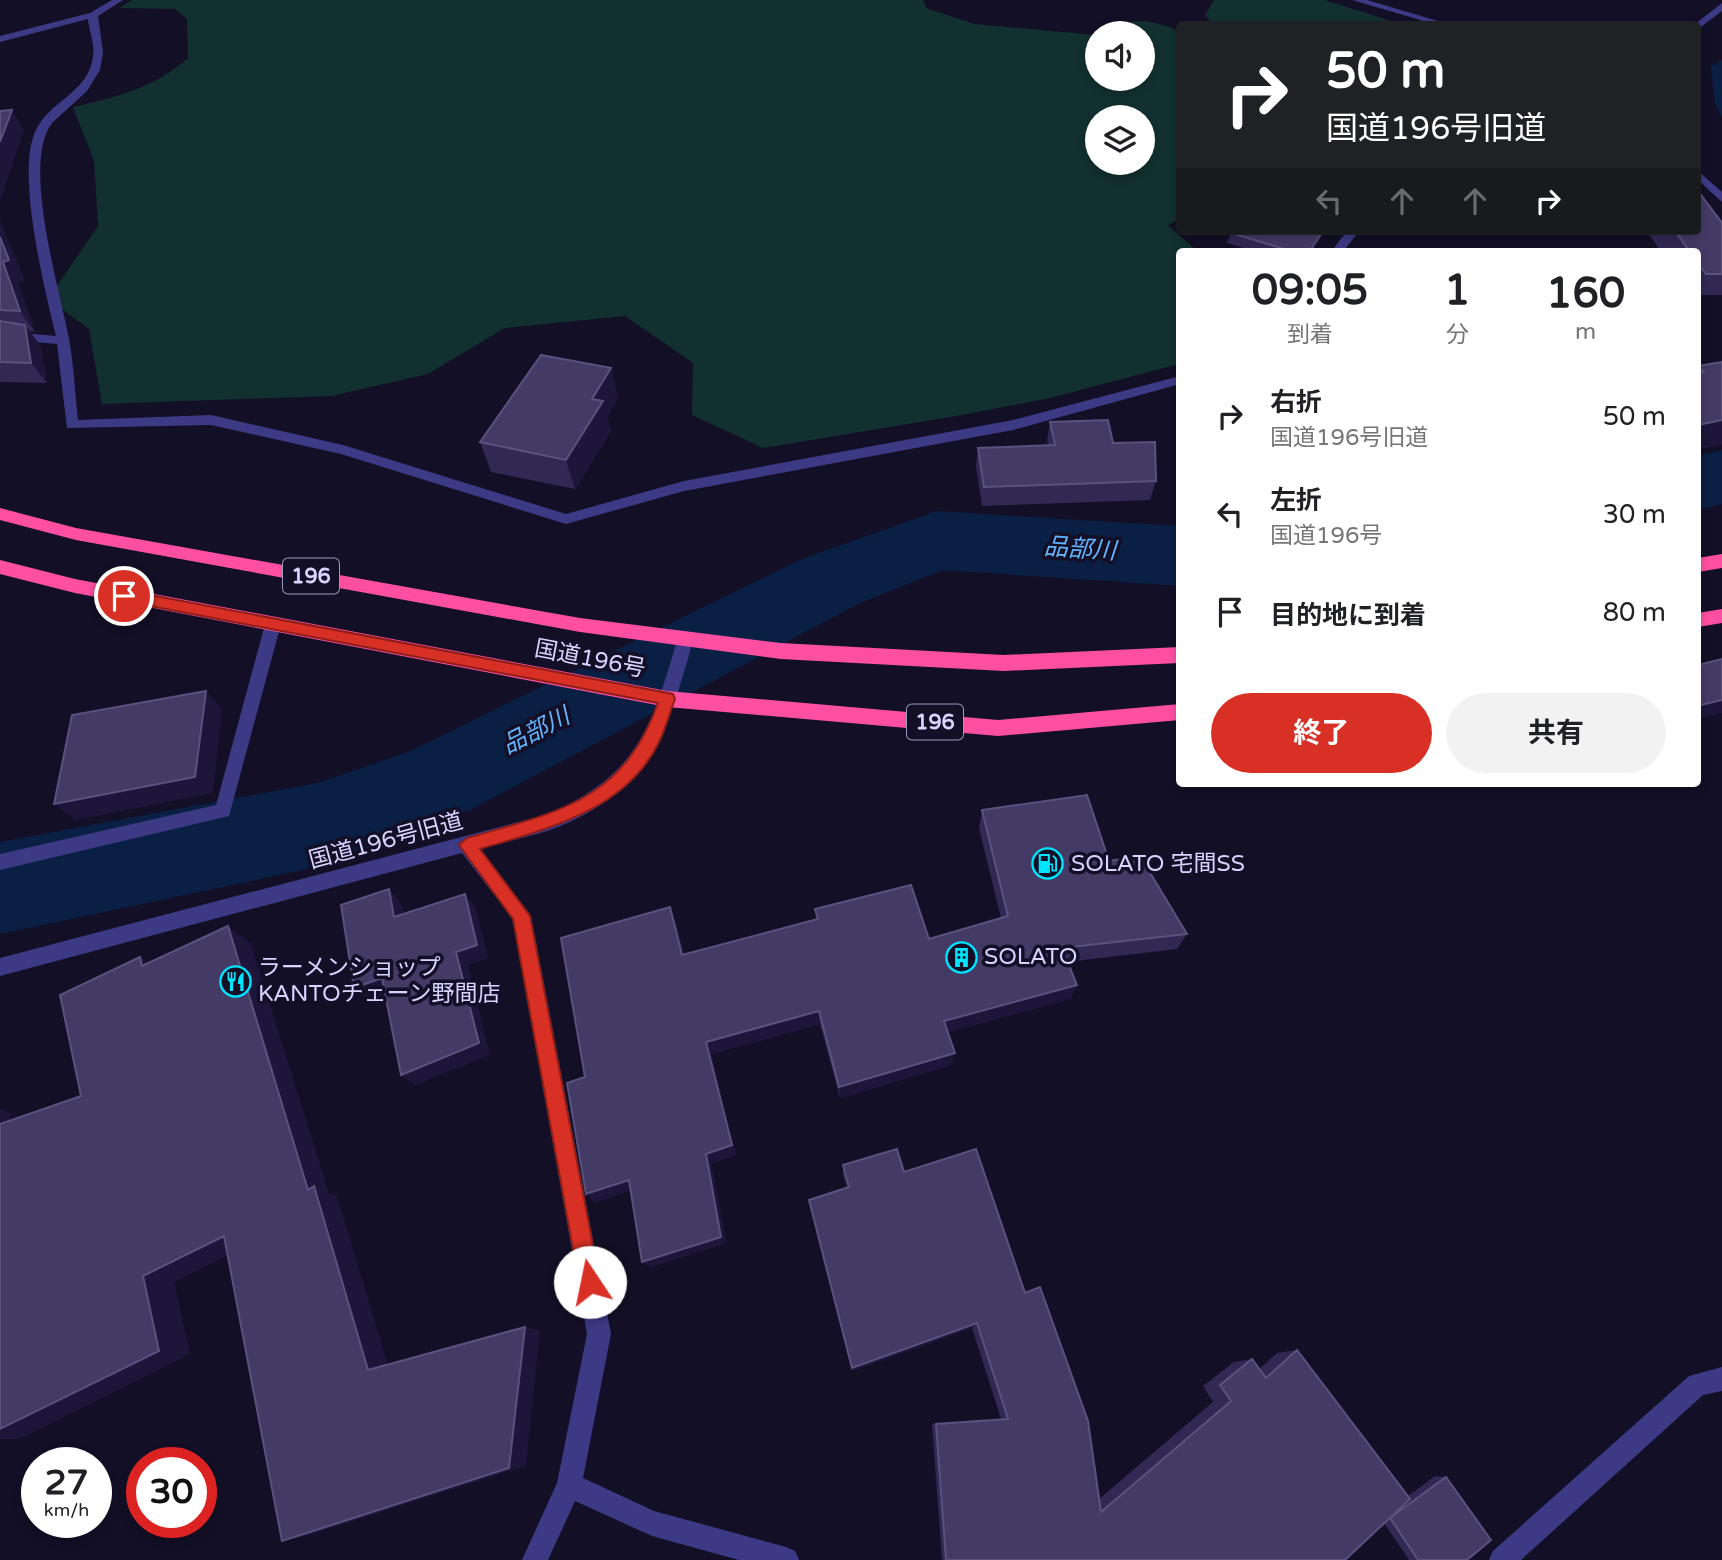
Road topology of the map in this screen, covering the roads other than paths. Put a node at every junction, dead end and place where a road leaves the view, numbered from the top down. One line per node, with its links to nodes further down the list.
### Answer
1 (118, 0): 4 (street)
2 (1357, 0): 5 (street)
3 (1722, 6): 6 (street)
4 (93, 15): 7 (street); 11 (street)
5 (1432, 21)
6 (1701, 24)
7 (0, 39)
8 (1701, 177): 9 (street)
9 (1722, 199)
10 (0, 335): 11 (street)
11 (63, 341): 12 (street)
12 (1176, 381)
13 (0, 514): 20 (highway, 国道196号 / 196)
14 (1722, 561): 15 (highway)
15 (1701, 564)
16 (0, 567): 19 (highway, 国道196号 / 196)
17 (1722, 616): 18 (highway)
18 (1701, 620)
19 (273, 624): 22 (highway, 国道196号 / 196); 25 (street)
20 (686, 637): 21 (highway, 国道196号 / 196); 22 (street, 国道196号旧道)
21 (1176, 655)
22 (664, 707): 23 (highway, 国道196号 / 196); 24 (street, 国道196号旧道)
23 (1176, 712)
24 (467, 845): 26 (street, 国道196号旧道); 28 (street)
25 (0, 862)
26 (0, 967)
27 (1722, 1379): 31 (street)
28 (569, 1485): 29 (street); 30 (street)
29 (535, 1560)
30 (786, 1560)
31 (1502, 1560)

